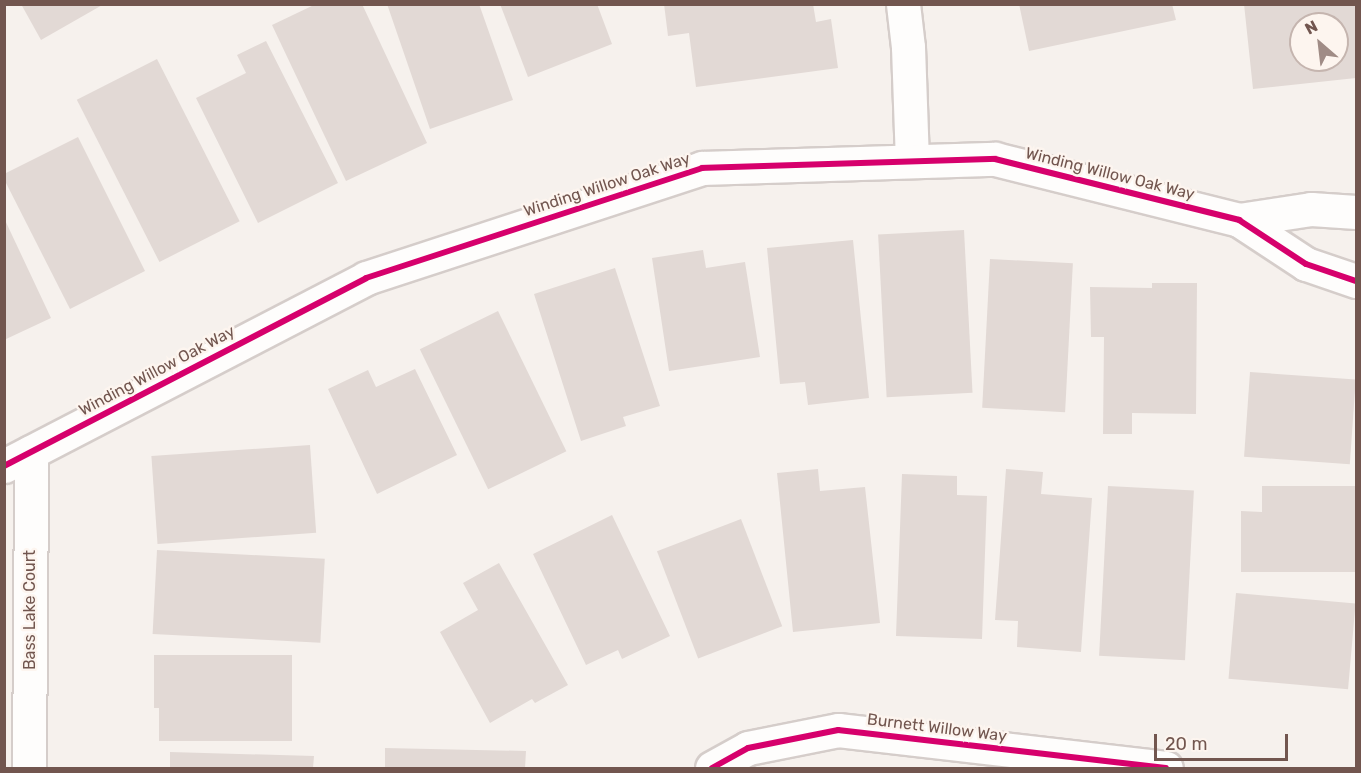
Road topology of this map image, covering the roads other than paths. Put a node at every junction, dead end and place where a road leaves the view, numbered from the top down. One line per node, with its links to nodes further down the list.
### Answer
1 (903, 4): 2 (street)
2 (912, 161): 4 (street, Winding Willow Oak Way); 6 (street, Winding Willow Oak Way)
3 (1356, 212): 4 (street, Winding Willow Oak Way)
4 (1239, 220): 5 (street, Winding Willow Oak Way)
5 (1356, 281)
6 (18, 459): 7 (street, Bass Lake Court)
7 (29, 768)
8 (712, 768): 9 (street, Burnett Willow Way)
9 (1166, 768)

